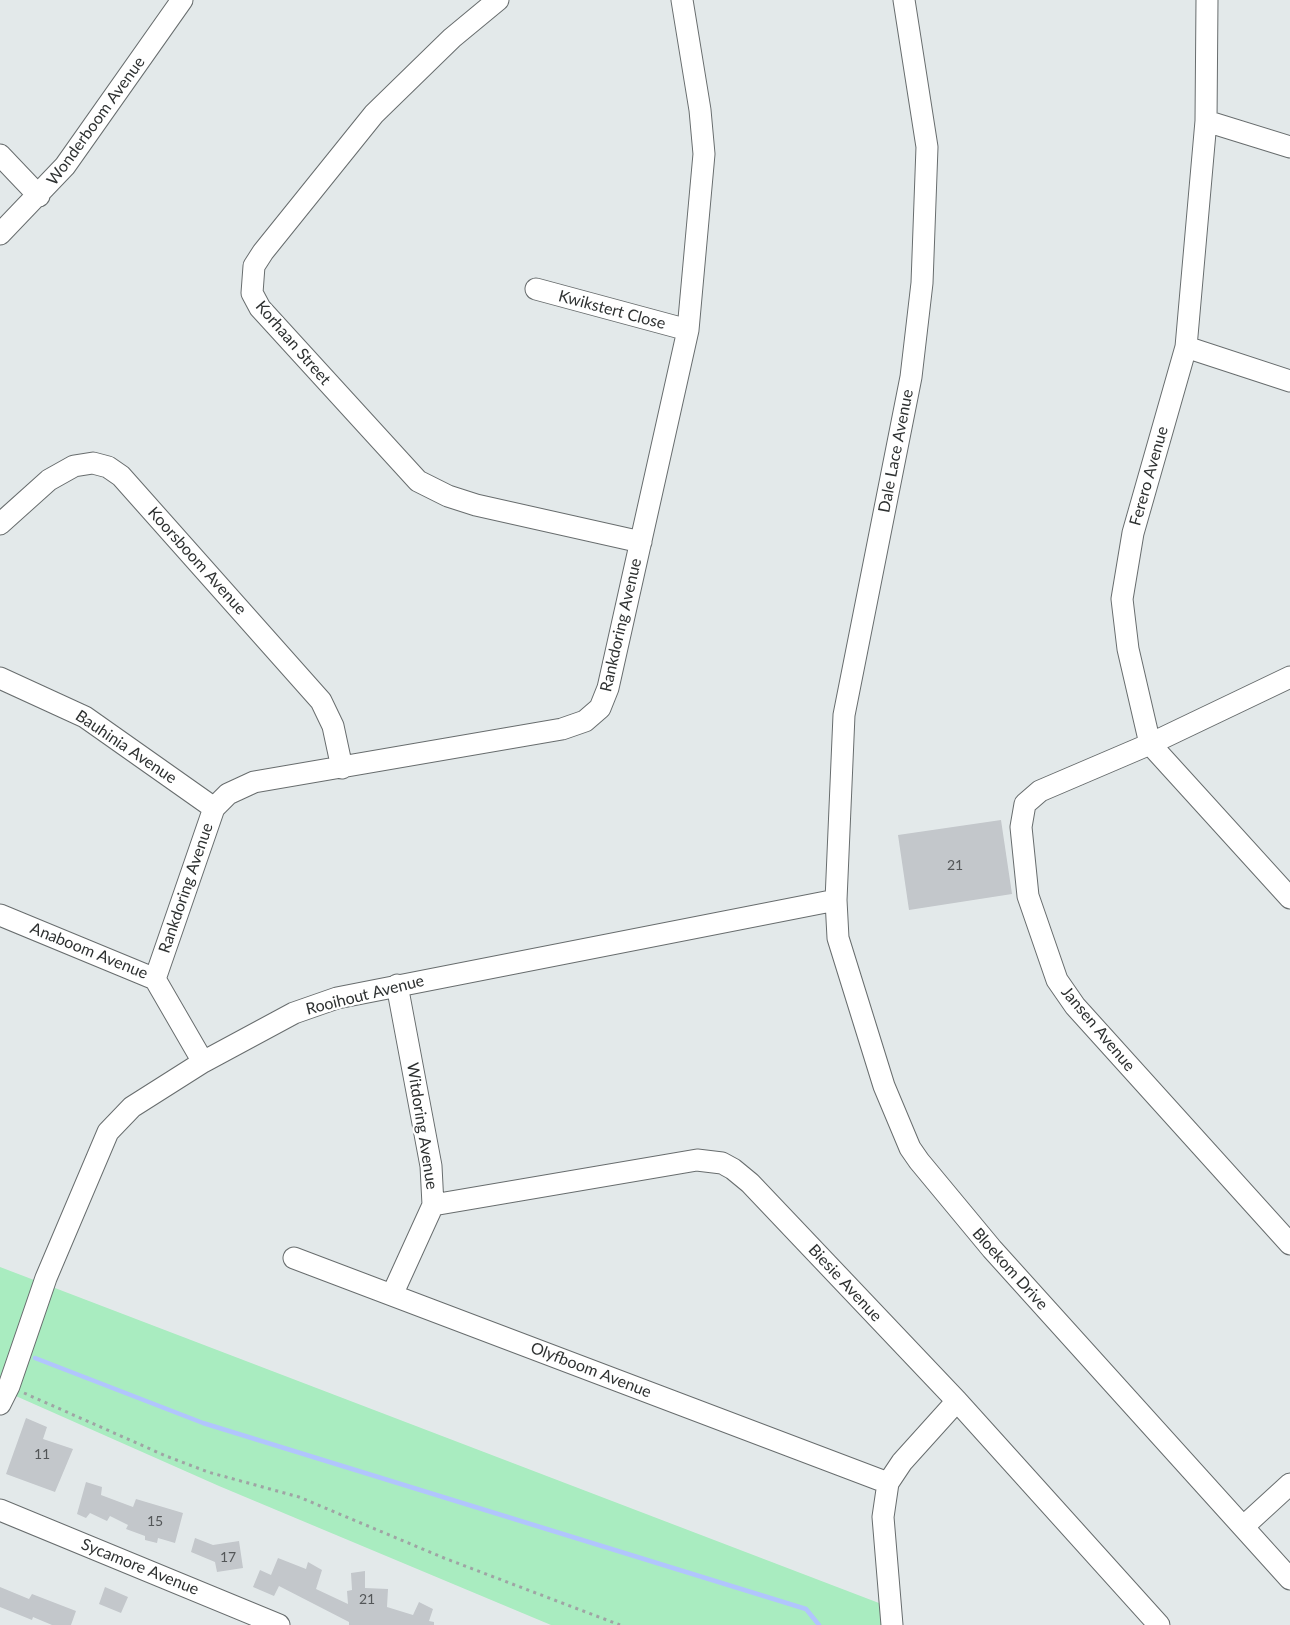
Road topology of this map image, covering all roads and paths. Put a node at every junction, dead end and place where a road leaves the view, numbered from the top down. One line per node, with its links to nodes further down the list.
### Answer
1 (182, 0): 9 (street, Wonderboom Avenue)
2 (498, 0): 16 (street, Korhaan Street)
3 (682, 0): 12 (street, Rankdoring Avenue)
4 (904, 0): 23 (street, Dale Lace Avenue)
5 (1207, 0): 6 (street, Ferero Avenue)
6 (1206, 121): 7 (street); 13 (street, Ferero Avenue)
7 (1290, 147)
8 (0, 155): 9 (street)
9 (39, 196): 10 (street, Wonderboom Avenue)
10 (0, 234)
11 (536, 289): 12 (street, Kwikstert Close)
12 (688, 330): 16 (street, Rankdoring Avenue)
13 (1186, 347): 14 (street); 19 (street, Ferero Avenue)
14 (1290, 381)
15 (0, 524): 20 (street, Koorsboom Avenue)
16 (641, 542): 20 (street, Rankdoring Avenue)
17 (1290, 677): 19 (street, Jansen Avenue)
18 (0, 678): 21 (street, Bauhinia Avenue)
19 (1150, 744): 22 (street, Ferero Avenue); 29 (street, Jansen Avenue)
20 (342, 768): 21 (street, Rankdoring Avenue)
21 (214, 808): 25 (street, Rankdoring Avenue)
22 (1290, 898)
23 (836, 900): 26 (street, Rooihout Avenue); 37 (street, Bloekom Drive)
24 (0, 915): 25 (street, Anaboom Avenue)
25 (155, 979): 27 (street, Anaboom Avenue)
26 (397, 985): 27 (street, Rooihout Avenue); 28 (street, Witdoring Avenue)
27 (203, 1062): 32 (street, Rooihout Avenue)
28 (434, 1205): 31 (street, Witdoring Avenue); 33 (street, Biesie Avenue)
29 (1290, 1244)
30 (294, 1258): 31 (street, Olyfboom Avenue)
31 (392, 1295): 34 (street, Olyfboom Avenue)
32 (4, 1395): 40 (path)
33 (957, 1401): 34 (street); 42 (street, Biesie Avenue)
34 (888, 1483): 41 (street)
35 (1290, 1485): 37 (street)
36 (0, 1510): 39 (street, Sycamore Avenue)
37 (1243, 1527): 38 (street, Bloekom Drive)
38 (1290, 1580)
39 (279, 1625)
40 (620, 1625)
41 (892, 1625)
42 (1159, 1625)

